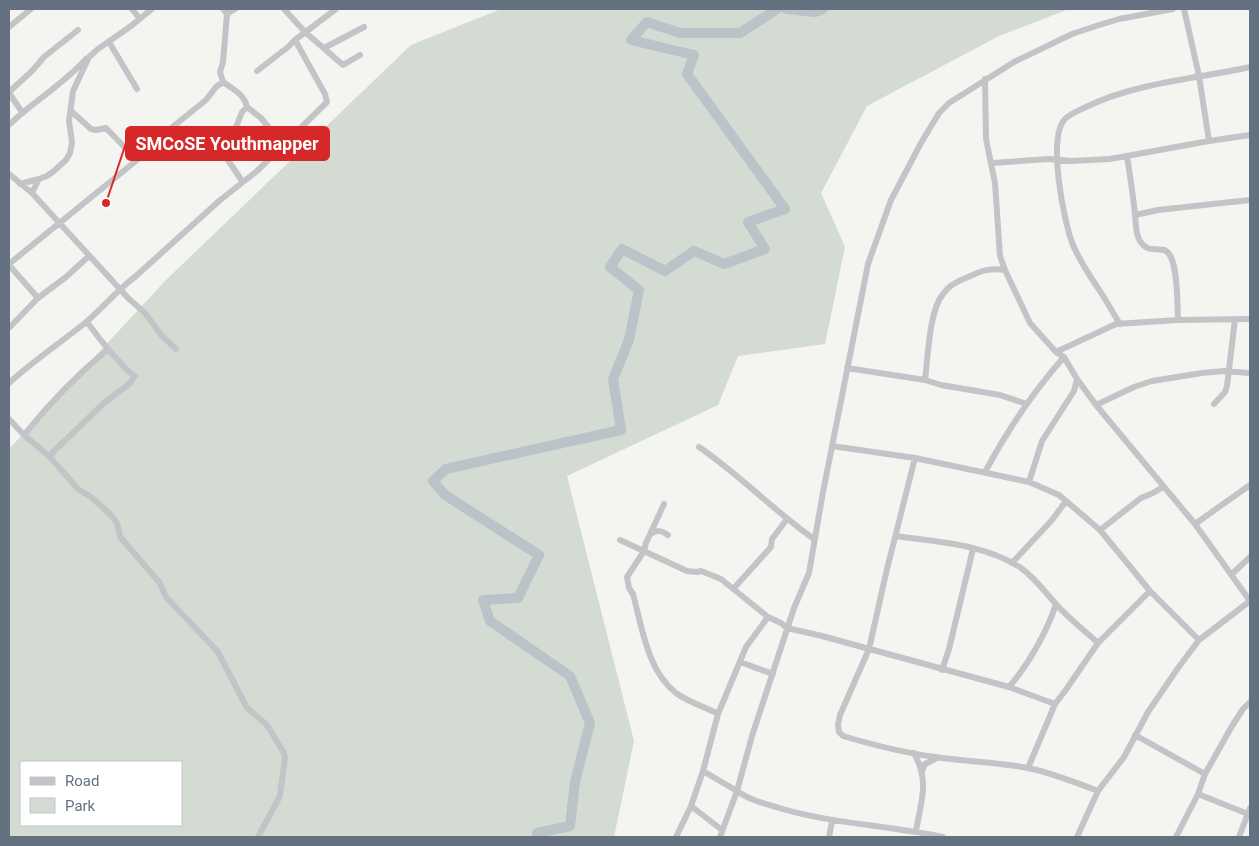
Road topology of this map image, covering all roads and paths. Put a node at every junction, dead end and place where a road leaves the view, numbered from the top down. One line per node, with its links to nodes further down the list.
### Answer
1 (31, 9): 11 (street)
2 (132, 9): 10 (street)
3 (152, 9): 10 (street)
4 (235, 9): 9 (street)
5 (284, 9): 14 (street)
6 (336, 9): 14 (street)
7 (1173, 9): 23 (street)
8 (1184, 9): 22 (street)
9 (225, 12): 24 (street)
10 (140, 19): 16 (street)
11 (9, 27)
12 (364, 27): 17 (street)
13 (78, 30): 26 (street)
14 (305, 32): 15 (street); 17 (street)
15 (295, 40): 21 (street); 33 (street)
16 (109, 42): 19 (street); 25 (street)
17 (324, 48): 18 (street)
18 (360, 54)
19 (90, 58): 28 (street); 29 (street)
20 (1250, 67): 22 (street)
21 (257, 71)
22 (1199, 76): 32 (street); 35 (street)
23 (985, 79): 37 (street); 61 (street)
24 (223, 82): 27 (street); 36 (street)
25 (137, 89)
26 (9, 92): 29 (street)
27 (247, 107): 33 (street); 40 (street)
28 (72, 111): 36 (street); 39 (street)
29 (22, 112): 30 (street)
30 (9, 126)
31 (1250, 135): 32 (street)
32 (1208, 141): 34 (street)
33 (283, 145): 40 (street)
34 (1127, 156): 35 (street); 44 (street)
35 (1057, 159): 37 (street); 55 (street)
36 (137, 160): 45 (street)
37 (992, 163): 48 (street)
38 (9, 174): 41 (street)
39 (39, 179): 41 (street); 42 (street)
40 (242, 181): 49 (street)
41 (20, 184): 42 (street)
42 (32, 193): 45 (street)
43 (1250, 200): 44 (street)
44 (1135, 215): 53 (street)
45 (60, 223): 46 (street); 47 (street)
46 (89, 256): 49 (street); 50 (street)
47 (9, 264): 50 (street)
48 (1005, 270): 59 (street); 64 (street)
49 (120, 288): 54 (street); 57 (street)
50 (38, 298): 56 (street)
51 (1235, 319): 52 (street); 53 (street); 62 (street)
52 (1250, 319)
53 (1178, 320): 55 (street)
54 (87, 322): 58 (street); 66 (street)
55 (1120, 324): 59 (street)
56 (9, 328)
57 (176, 349)
58 (107, 350): 71 (street); 74 (street)
59 (1056, 352): 60 (street)
60 (1064, 358): 65 (street); 67 (street)
61 (847, 368): 64 (street); 72 (street)
62 (1229, 372): 63 (street); 68 (street); 69 (street)
63 (1250, 374)
64 (925, 380): 67 (street)
65 (1077, 380): 68 (street); 77 (street)
66 (9, 383)
67 (1027, 404): 76 (street)
68 (1096, 404): 79 (street)
69 (1214, 404)
70 (9, 419): 71 (street)
71 (24, 435): 74 (street)
72 (832, 446): 75 (street); 90 (street)
73 (699, 448): 84 (street)
74 (49, 456): 129 (street)
75 (915, 458): 76 (street); 89 (street)
76 (985, 472): 77 (street)
77 (1029, 482): 82 (street)
78 (1250, 485): 80 (street)
79 (1163, 487): 85 (street); 86 (street)
80 (1244, 490): 81 (street); 85 (street)
81 (1250, 497)
82 (1066, 501): 86 (street); 95 (street)
83 (664, 504): 87 (street)
84 (787, 519): 90 (street); 97 (street)
85 (1195, 524): 96 (street)
86 (1100, 530): 98 (street)
87 (651, 535): 88 (street); 93 (street)
88 (668, 535)
89 (896, 536): 92 (street); 105 (street)
90 (814, 539): 102 (street)
91 (620, 540): 93 (street)
92 (973, 549): 95 (street); 107 (street)
93 (644, 551): 97 (street); 112 (street)
94 (1250, 557): 96 (street)
95 (1012, 563): 100 (street)
96 (1232, 574): 99 (street)
97 (734, 588): 101 (street)
98 (1150, 591): 103 (street); 104 (street)
99 (1250, 601): 103 (street)
100 (1056, 604): 104 (street); 109 (street)
101 (768, 617): 102 (street); 106 (street)
102 (787, 628): 105 (street); 108 (street)
103 (1199, 640): 113 (street)
104 (1098, 643): 111 (street)
105 (869, 649): 107 (street); 114 (street)
106 (740, 662): 108 (street); 112 (street)
107 (942, 670): 109 (street)
108 (773, 674): 120 (street)
109 (1009, 687): 111 (street)
110 (1250, 702): 119 (street)
111 (1054, 704): 116 (street)
112 (718, 714): 117 (street)
113 (1135, 735): 119 (street); 121 (street)
114 (914, 754): 115 (street); 118 (street)
115 (937, 758): 116 (street); 118 (street)
116 (1028, 768): 121 (street)
117 (702, 771): 120 (street); 123 (street)
118 (922, 771): 127 (street)
119 (1205, 774): 122 (street)
120 (737, 791): 125 (street); 128 (street)
121 (1098, 791): 134 (street)
122 (1198, 794): 124 (street); 135 (street)
123 (691, 806): 128 (street); 130 (street)
124 (1249, 811): 136 (street)
125 (832, 821): 126 (street); 131 (street)
126 (894, 828): 127 (street); 132 (street)
127 (916, 831): 133 (street)
128 (721, 834)
129 (258, 837)
130 (676, 837)
131 (829, 837)
132 (894, 837)
133 (943, 837)
134 (1077, 837)
135 (1176, 837)
136 (1239, 837)

